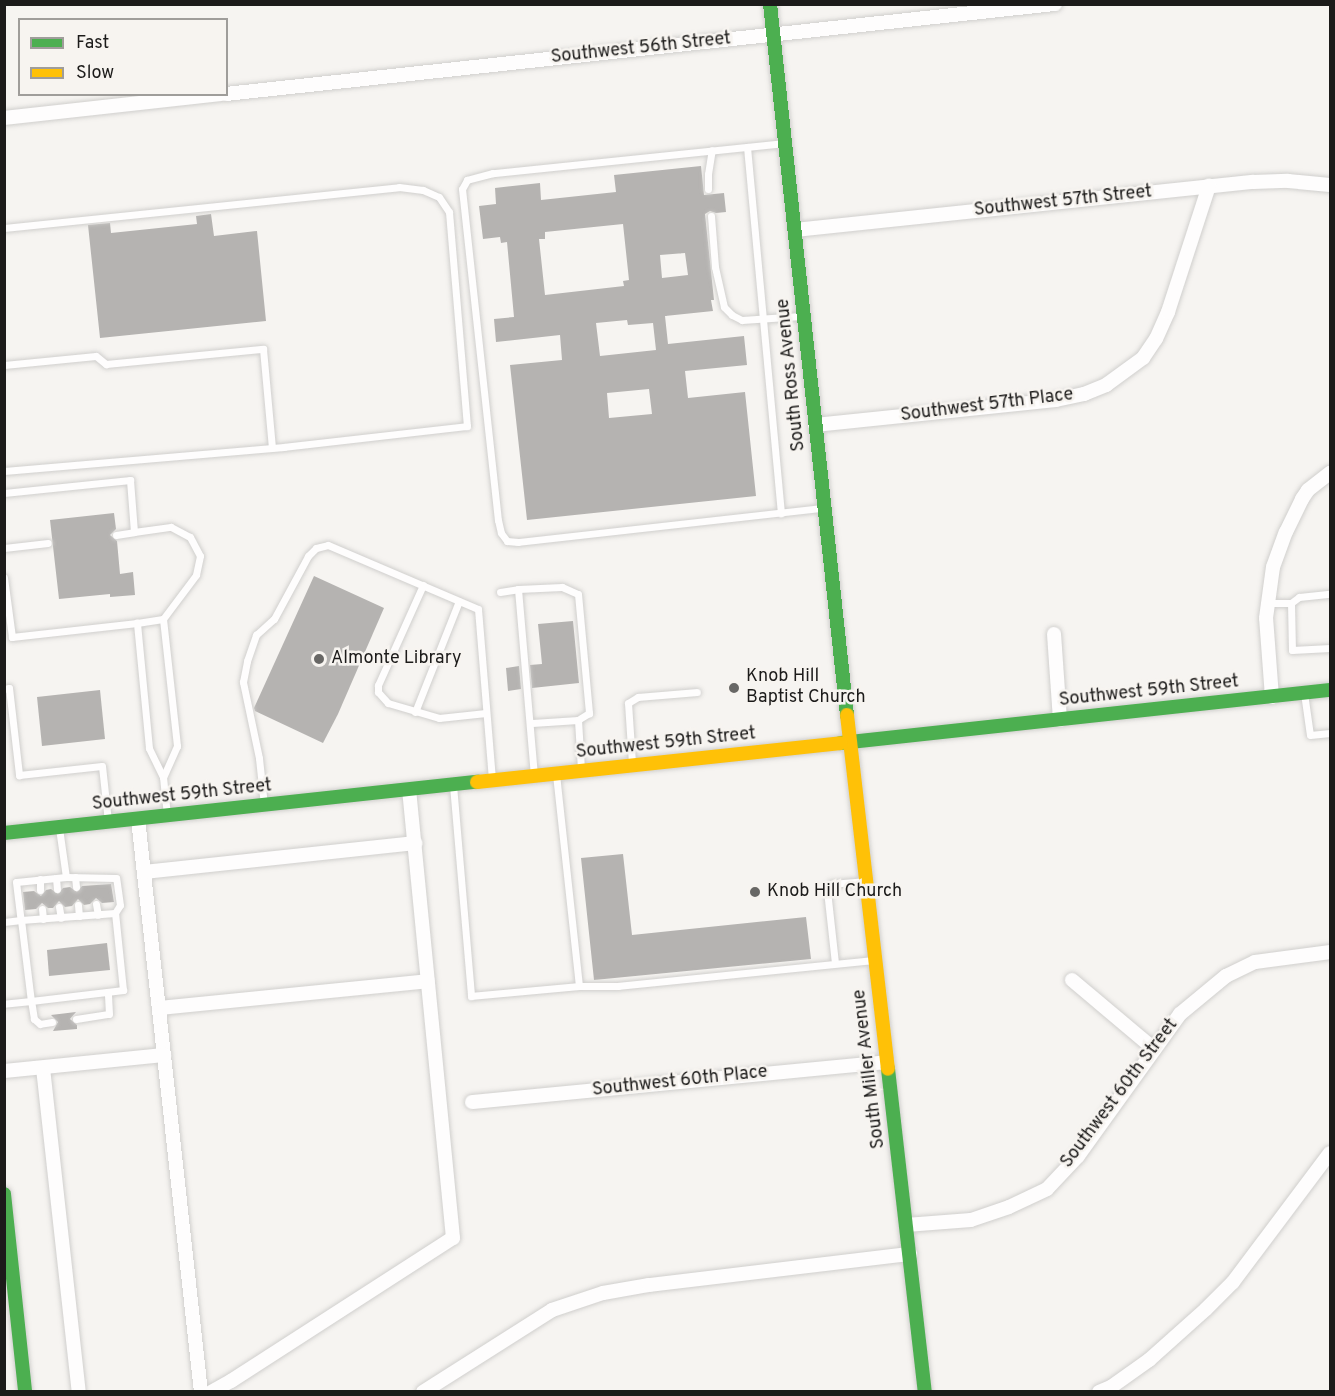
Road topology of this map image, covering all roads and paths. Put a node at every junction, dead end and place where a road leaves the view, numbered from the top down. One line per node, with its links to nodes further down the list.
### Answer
1 (770, 4): 3 (main road, South Ross Avenue)
2 (1054, 4): 3 (street, Southwest 56th Street)
3 (773, 35): 4 (street, Southwest 56th Street); 7 (main road, South Ross Avenue)
4 (228, 94)
5 (203, 96): 6 (street)
6 (4, 118)
7 (785, 143): 8 (lane); 15 (main road, South Ross Avenue)
8 (747, 147): 9 (lane); 17 (lane)
9 (712, 150): 12 (lane); 25 (lane)
10 (1330, 185): 11 (street, Southwest 57th Street)
11 (1209, 186): 15 (street, Southwest 57th Street); 19 (street, Southwest 57th Place)
12 (708, 189)
13 (711, 216): 17 (lane)
14 (4, 228): 20 (lane)
15 (795, 230): 16 (main road, South Ross Avenue)
16 (804, 315): 17 (lane); 19 (main road, South Ross Avenue)
17 (761, 320): 25 (lane)
18 (4, 365): 20 (lane)
19 (815, 425): 24 (main road, South Ross Avenue)
20 (272, 448): 21 (lane)
21 (4, 471)
22 (1330, 473): 36 (street)
23 (4, 493): 26 (lane)
24 (823, 508): 25 (lane); 53 (main road, South Ross Avenue)
25 (781, 513)
26 (134, 532): 27 (lane); 38 (lane)
27 (116, 535)
28 (48, 543): 29 (lane)
29 (4, 548)
30 (4, 578): 39 (lane)
31 (423, 585): 35 (lane); 47 (lane); 62 (lane)
32 (518, 589): 33 (lane); 49 (lane); 51 (lane)
33 (500, 592)
34 (1330, 594): 37 (lane)
35 (459, 601): 47 (lane); 48 (lane)
36 (1267, 603): 37 (lane); 46 (street)
37 (1291, 603): 41 (lane)
38 (163, 619): 39 (lane); 58 (lane)
39 (137, 623): 58 (lane)
40 (1053, 634): 50 (street)
41 (1330, 648)
42 (4, 689): 65 (lane)
43 (1330, 690): 45 (main road, Southwest 59th Street)
44 (697, 692): 54 (lane)
45 (1304, 693): 46 (main road, Southwest 59th Street); 52 (lane)
46 (1272, 697): 50 (main road, Southwest 59th Street)
47 (415, 712): 48 (lane)
48 (486, 713): 59 (lane)
49 (578, 720): 51 (lane); 55 (lane)
50 (1060, 720): 53 (main road, Southwest 59th Street)
51 (532, 723): 57 (lane)
52 (1330, 733)
53 (850, 742): 54 (main road, Southwest 59th Street); 74 (main road, South Miller Avenue)
54 (632, 765): 55 (main road, Southwest 59th Street)
55 (582, 771): 56 (main road, Southwest 59th Street)
56 (556, 774): 57 (main road, Southwest 59th Street); 94 (lane)
57 (534, 776): 59 (main road, Southwest 59th Street)
58 (164, 777): 63 (lane)
59 (492, 782): 60 (main road, Southwest 59th Street)
60 (453, 785): 61 (main road, Southwest 59th Street); 94 (lane)
61 (410, 790): 62 (main road, Southwest 59th Street); 68 (street)
62 (264, 806): 63 (main road, Southwest 59th Street)
63 (167, 816): 64 (main road, Southwest 59th Street)
64 (138, 819): 65 (main road, Southwest 59th Street); 69 (street)
65 (109, 822): 66 (main road, Southwest 59th Street)
66 (59, 828): 67 (main road, Southwest 59th Street); 70 (lane)
67 (4, 833)
68 (415, 843): 69 (street); 93 (street)
69 (144, 872): 98 (street)
70 (66, 877): 71 (lane); 72 (lane)
71 (75, 877): 75 (lane); 82 (lane)
72 (56, 878): 73 (lane); 76 (lane)
73 (40, 879): 77 (lane); 86 (lane)
74 (866, 881): 90 (main road, South Miller Avenue); 91 (lane)
75 (76, 887)
76 (57, 889)
77 (40, 890)
78 (96, 904): 83 (lane)
79 (78, 905): 84 (lane)
80 (59, 907): 85 (lane)
81 (42, 909): 87 (lane)
82 (115, 913): 83 (lane); 95 (lane)
83 (98, 915): 84 (lane)
84 (79, 916): 85 (lane)
85 (61, 918): 87 (lane)
86 (21, 920): 87 (lane); 88 (lane); 96 (lane)
87 (43, 920)
88 (4, 922)
89 (1330, 952): 101 (street, Southwest 60th Street)
90 (875, 959): 91 (lane); 103 (main road, South Miller Avenue)
91 (835, 963): 94 (lane)
92 (1072, 980): 101 (street)
93 (428, 981): 98 (street); 115 (street)
94 (579, 986)
95 (108, 992): 96 (lane); 99 (lane)
96 (32, 1000): 97 (lane); 100 (lane)
97 (4, 1004)
98 (159, 1008): 102 (street)
99 (76, 1019)
100 (52, 1022)
101 (1154, 1049): 110 (street, Southwest 60th Street)
102 (164, 1055): 104 (street); 114 (street)
103 (887, 1062): 106 (street, Southwest 60th Place); 110 (main road, South Miller Avenue)
104 (43, 1068): 105 (street); 113 (street)
105 (4, 1071)
106 (472, 1102)
107 (1330, 1153): 118 (street)
108 (4, 1194): 109 (main road)
109 (5, 1212): 112 (main road)
110 (906, 1225): 111 (main road, South Miller Avenue)
111 (910, 1254): 116 (street); 117 (main road, South Miller Avenue)
112 (25, 1392)
113 (79, 1392)
114 (201, 1392)
115 (211, 1392)
116 (423, 1392)
117 (925, 1392)
118 (1099, 1392)

